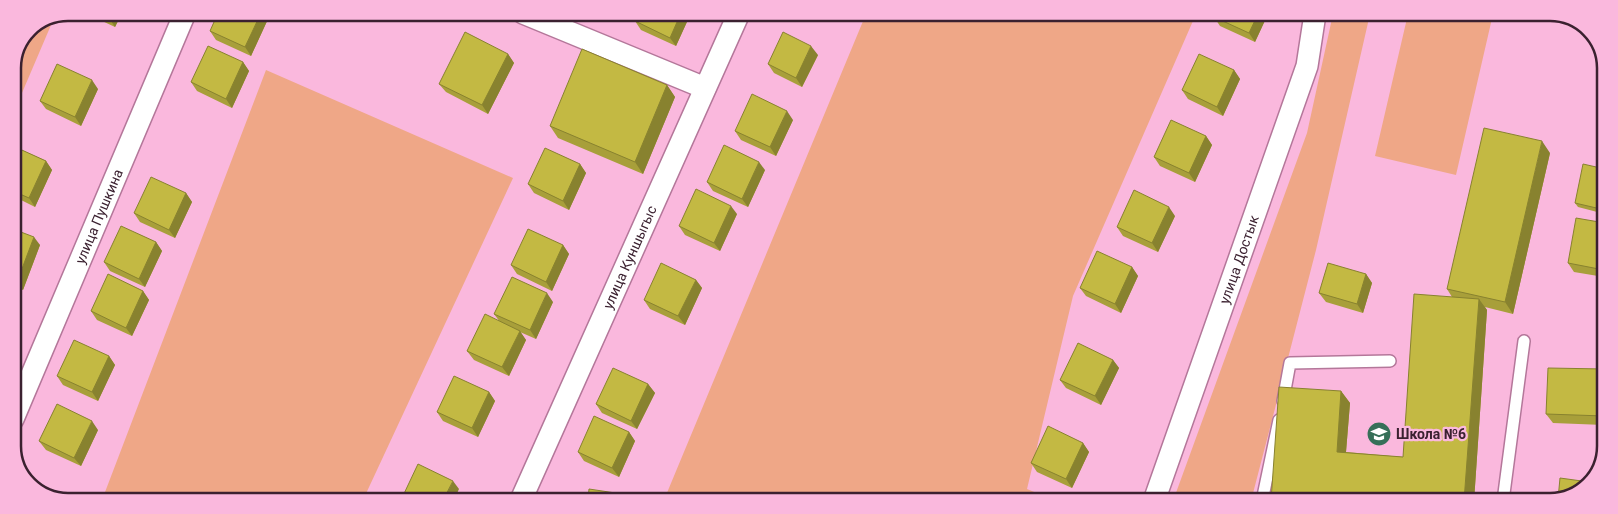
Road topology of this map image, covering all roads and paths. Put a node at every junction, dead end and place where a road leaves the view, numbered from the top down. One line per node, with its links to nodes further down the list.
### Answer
1 (182, 21): 8 (street, улица Пушкина)
2 (542, 21): 5 (street)
3 (735, 21): 5 (street, улица Куншыгыс)
4 (1314, 21): 10 (street, улица Достык)
5 (705, 88): 9 (street, улица Куншыгыс)
6 (1524, 341): 12 (lane)
7 (1390, 361): 11 (lane)
8 (21, 400)
9 (524, 493)
10 (1157, 493)
11 (1264, 493)
12 (1504, 493)

